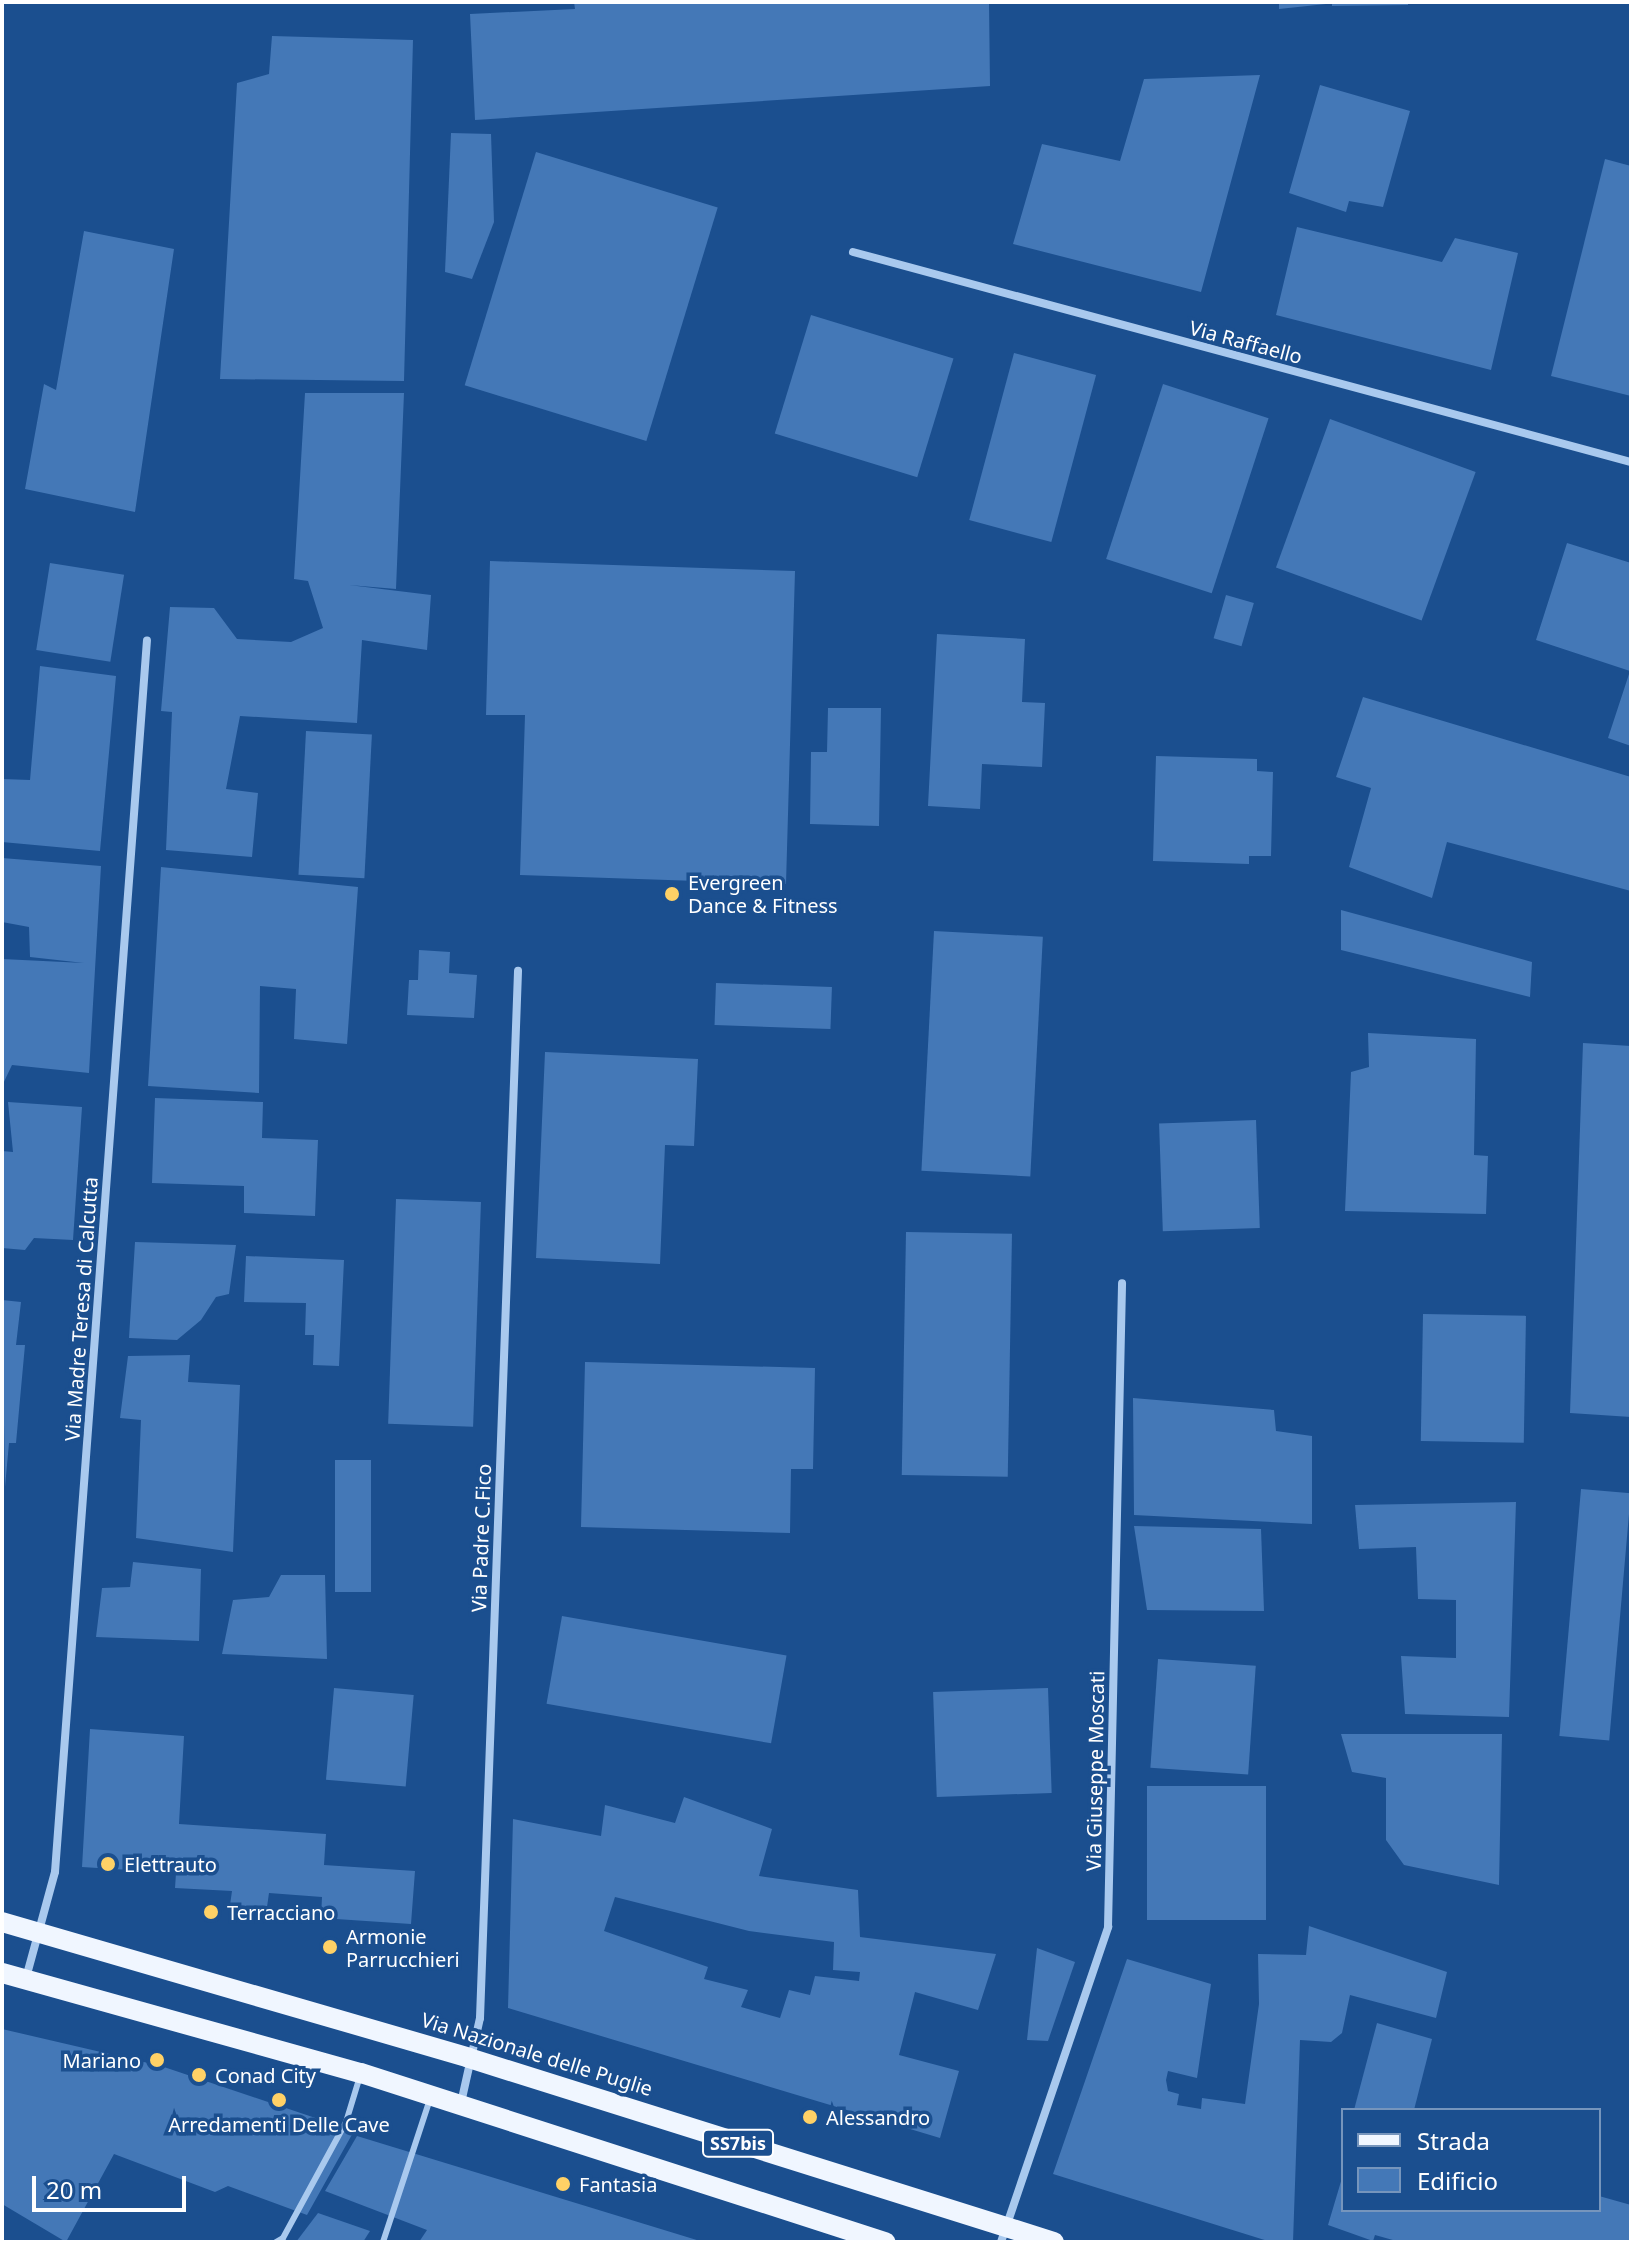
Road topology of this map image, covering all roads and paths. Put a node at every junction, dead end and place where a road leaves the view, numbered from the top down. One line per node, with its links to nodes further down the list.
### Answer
1 (853, 252): 2 (street, Via Raffaello)
2 (1631, 462)
3 (147, 640): 7 (street, Via Madre Teresa di Calcutta)
4 (518, 971): 10 (street, Via Padre C.Fico)
5 (1122, 1283): 14 (street, Via Giuseppe Moscati)
6 (2, 1922): 7 (main road, Via Nazionale delle Puglie / SS7bis)
7 (36, 1929): 9 (street, Via Madre Teresa di Calcutta); 10 (main road, Via Nazionale delle Puglie / SS7bis)
8 (2, 1973): 9 (main road, SS7bis)
9 (26, 1978): 11 (main road, SS7bis)
10 (469, 2058): 13 (street, Via Padre C.Fico); 14 (main road, Via Nazionale delle Puglie / SS7bis)
11 (361, 2073): 12 (main road, SS7bis); 15 (lane)
12 (431, 2095): 13 (main road, SS7bis); 16 (lane)
13 (461, 2104): 17 (main road, SS7bis)
14 (1004, 2235): 18 (main road, Via Nazionale delle Puglie / SS7bis)
15 (276, 2242)
16 (383, 2242)
17 (885, 2242)
18 (1054, 2242)

